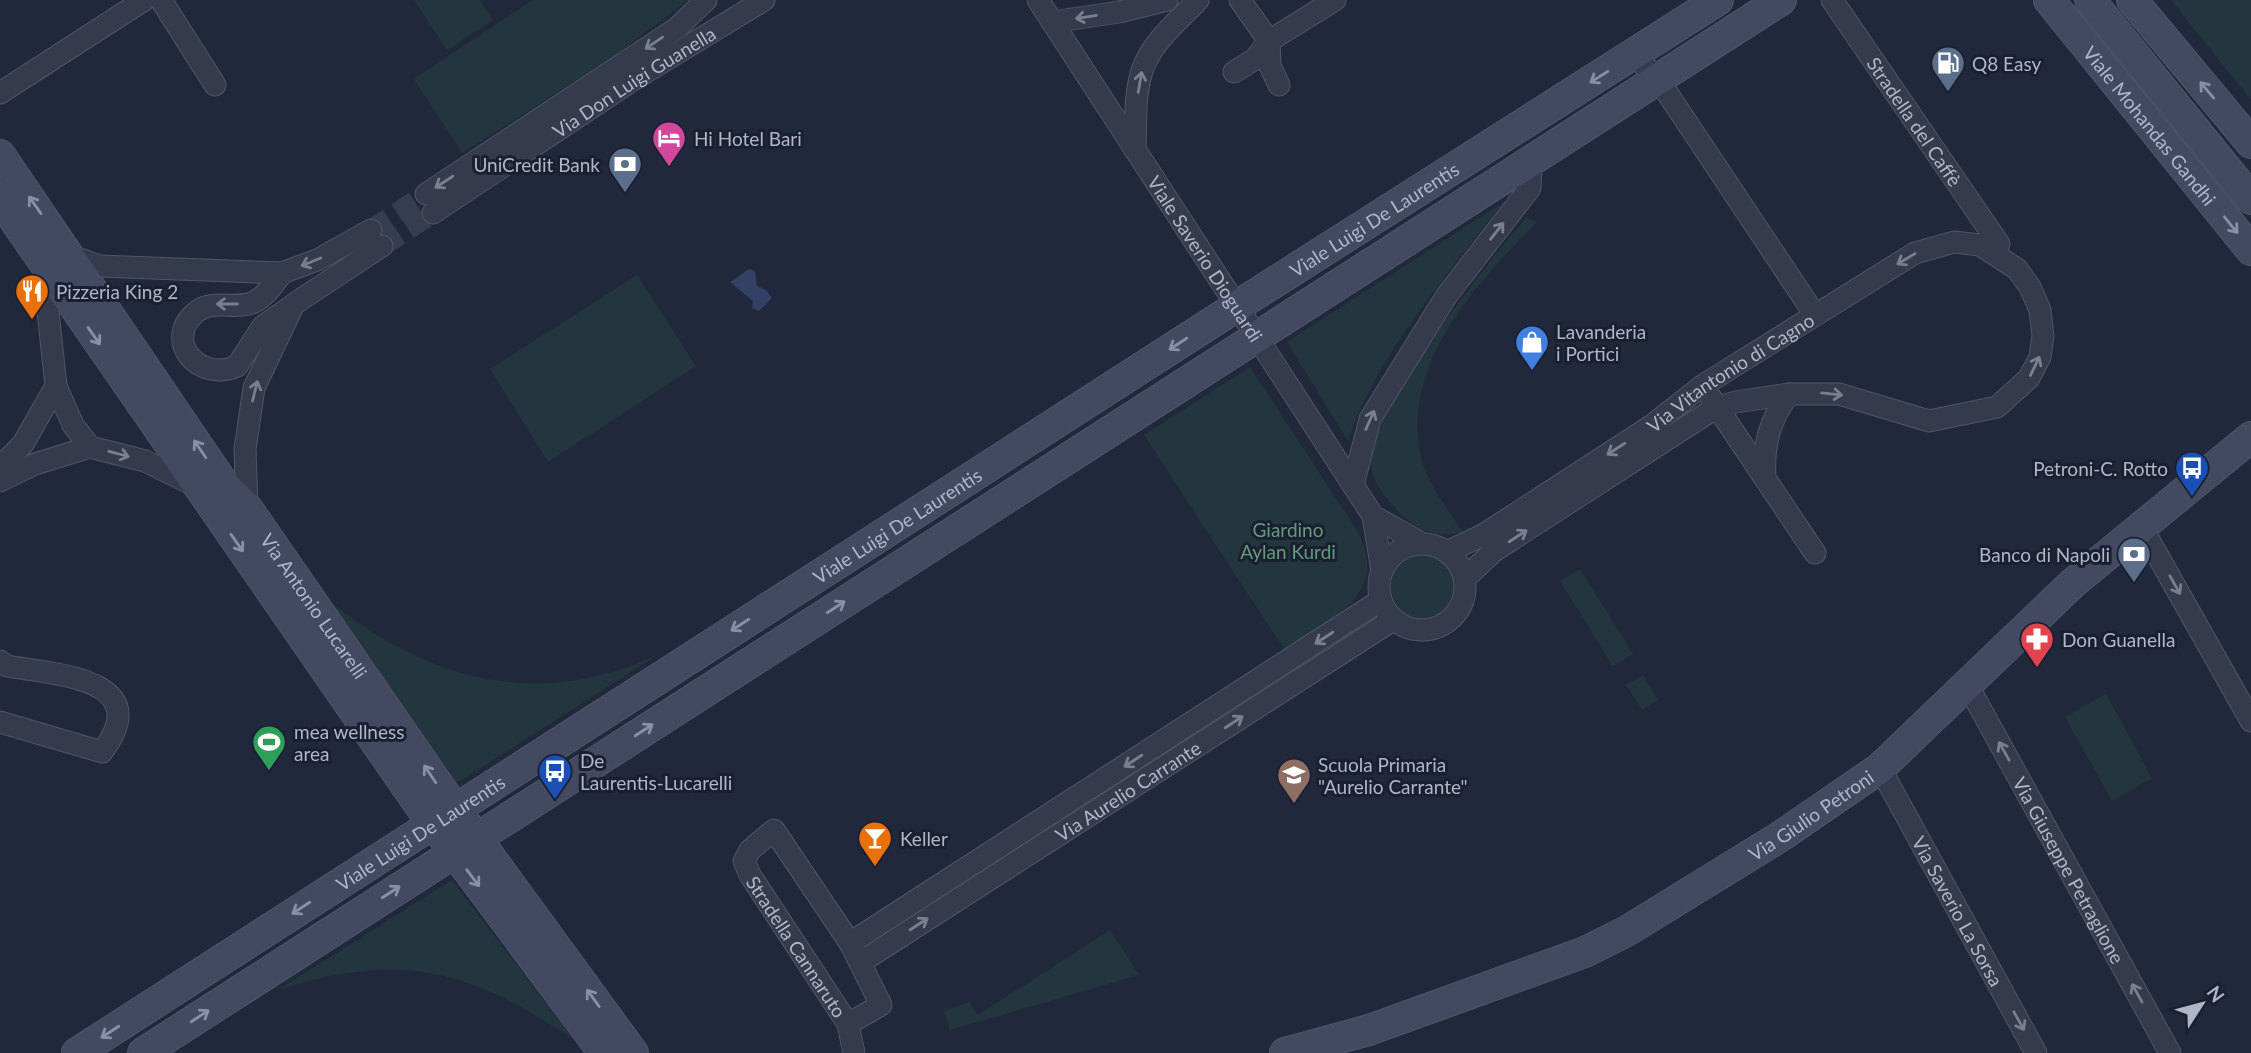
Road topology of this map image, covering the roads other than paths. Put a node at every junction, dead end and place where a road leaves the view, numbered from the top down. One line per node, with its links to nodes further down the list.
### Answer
1 (144, 0): 23 (street)
2 (160, 0): 21 (street)
3 (706, 0): 4 (street, Via Don Luigi Guanella, one-way to 4)
4 (764, 0)
5 (1038, 0): 16 (street, Viale Saverio Dioguardi)
6 (1167, 0): 16 (street, one-way to 16)
7 (1198, 0): 26 (street, one-way to 7)
8 (1240, 0): 17 (street)
9 (1335, 0): 17 (street)
10 (1718, 0): 18 (street, Viale Luigi De Laurentis)
11 (1781, 0): 20 (street, Viale Luigi De Laurentis)
12 (1832, 0): 31 (street, Stradella del Caffè)
13 (2049, 0): 32 (street, Viale Mohandas Gandhi, one-way to 32)
14 (2133, 2): 15 (street); 25 (street, one-way to 14)
15 (2094, 4): 30 (street, Viale Mohandas Gandhi)
16 (1052, 22): 26 (street, Viale Saverio Dioguardi)
17 (1269, 41): 19 (street); 22 (street)
18 (1634, 55): 20 (street, Via Vitantonio di Cagno); 24 (street, Viale Luigi De Laurentis, one-way to 24)
19 (1234, 72)
20 (1658, 79): 28 (street, Viale Luigi De Laurentis); 37 (street, Via Vitantonio di Cagno)
21 (215, 85)
22 (1279, 85)
23 (0, 93)
24 (1513, 132): 28 (street); 36 (street, Viale Luigi De Laurentis)
25 (2251, 143)
26 (1135, 150): 36 (street, Viale Saverio Dioguardi)
27 (0, 155): 33 (street, Via Antonio Lucarelli, one-way to 27)
28 (1531, 163): 38 (street, Viale Luigi De Laurentis); 50 (street, one-way to 28)
29 (0, 199): 33 (street, Via Antonio Lucarelli)
30 (2251, 199)
31 (1999, 244)
32 (2251, 250)
33 (59, 263): 34 (street); 39 (street); 51 (street, Via Antonio Lucarelli)
34 (282, 273): 35 (street, one-way to 34); 35 (street, one-way to 35)
35 (294, 304): 52 (street, one-way to 35)
36 (1236, 307): 38 (street, Viale Saverio Dioguardi); 67 (street, Viale Luigi De Laurentis, one-way to 67)
37 (1815, 315): 40 (street, Via Vitantonio di Cagno); 41 (street, one-way to 37)
38 (1255, 336): 50 (street, Viale Saverio Dioguardi); 68 (street, Viale Luigi De Laurentis, one-way to 38)
39 (56, 386): 44 (street); 45 (street)
40 (1702, 386): 42 (street); 56 (street, Via Vitantonio di Cagno, one-way to 56)
41 (1789, 394): 42 (street); 48 (street)
42 (1717, 407): 48 (street); 59 (street, Via Vitantonio di Cagno, one-way to 42)
43 (2251, 437): 54 (street, Via Giulio Petroni)
44 (23, 444): 46 (street); 47 (street)
45 (90, 447): 46 (street); 51 (street, one-way to 51)
46 (35, 464): 49 (street)
47 (0, 467)
48 (1765, 479): 57 (street)
49 (0, 481)
50 (1353, 485): 53 (street, Viale Saverio Dioguardi)
51 (211, 487): 52 (street, Via Antonio Lucarelli); 67 (street, Via Antonio Lucarelli, one-way to 67)
52 (247, 508): 67 (street, Via Antonio Lucarelli, one-way to 52)
53 (1373, 516): 55 (street, Viale Saverio Dioguardi); 58 (street, Viale Saverio Dioguardi)
54 (2141, 526): 63 (street, Via Giulio Petroni); 64 (street, one-way to 64)
55 (1423, 544): 56 (street); 58 (street)
56 (1447, 552): 59 (street)
57 (1815, 553)
58 (1382, 571): 60 (street)
59 (1465, 578): 61 (street)
60 (1381, 600): 61 (street); 69 (street, Via Aurelio Carrante, one-way to 69)
61 (1393, 620): 70 (street, Via Aurelio Carrante, one-way to 61)
62 (0, 662): 65 (street)
63 (1968, 686): 66 (street, Via Giulio Petroni); 79 (street, Via Giuseppe Petraglione, one-way to 63)
64 (2251, 721)
65 (0, 722)
66 (1880, 768): 77 (street, Via Giulio Petroni); 78 (street, Via Saverio La Sorsa, one-way to 78)
67 (444, 816): 68 (street, Via Antonio Lucarelli); 72 (street, Viale Luigi De Laurentis, one-way to 72)
68 (464, 845): 73 (street, Viale Luigi De Laurentis, one-way to 68); 74 (street, Via Antonio Lucarelli, one-way to 74); 75 (street, Via Antonio Lucarelli, one-way to 68)
69 (850, 943): 70 (street, Stradella Cannaruto); 71 (street, Stradella Cannaruto)
70 (861, 962): 71 (street, Stradella Cannaruto)
71 (848, 1024): 76 (street, Stradella Cannaruto)
72 (77, 1053)
73 (143, 1053)
74 (604, 1053)
75 (633, 1053)
76 (854, 1053)
77 (1285, 1053)
78 (2036, 1053)
79 (2170, 1053)

